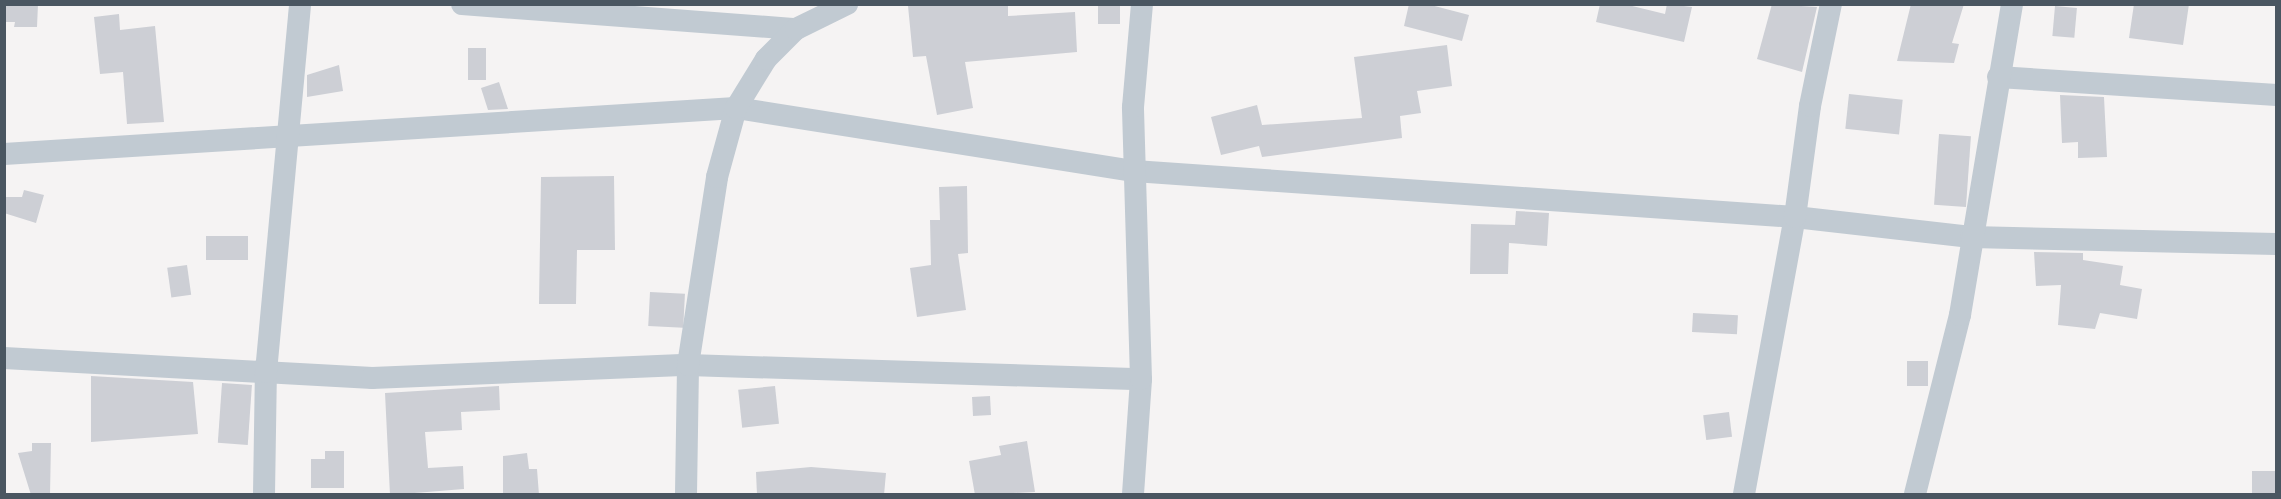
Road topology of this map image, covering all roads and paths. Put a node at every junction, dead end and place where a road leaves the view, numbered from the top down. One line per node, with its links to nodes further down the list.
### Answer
1 (300, 4): 11 (street)
2 (462, 4): 7 (street)
3 (847, 4): 7 (street)
4 (1142, 4): 13 (street)
5 (1831, 4): 14 (street)
6 (2012, 4): 8 (street)
7 (796, 29): 10 (street)
8 (1998, 77): 9 (street); 15 (street)
9 (2277, 95)
10 (736, 108): 11 (street); 13 (street); 18 (street)
11 (287, 136): 12 (street); 19 (street)
12 (4, 154)
13 (1134, 171): 14 (street); 20 (street)
14 (1795, 217): 15 (street); 24 (street)
15 (1971, 237): 16 (street); 25 (street)
16 (2277, 244)
17 (4, 358): 19 (street)
18 (688, 365): 19 (street); 20 (street); 22 (street)
19 (266, 372): 21 (street)
20 (1141, 379): 23 (street)
21 (264, 495)
22 (686, 495)
23 (1133, 495)
24 (1744, 495)
25 (1915, 495)

